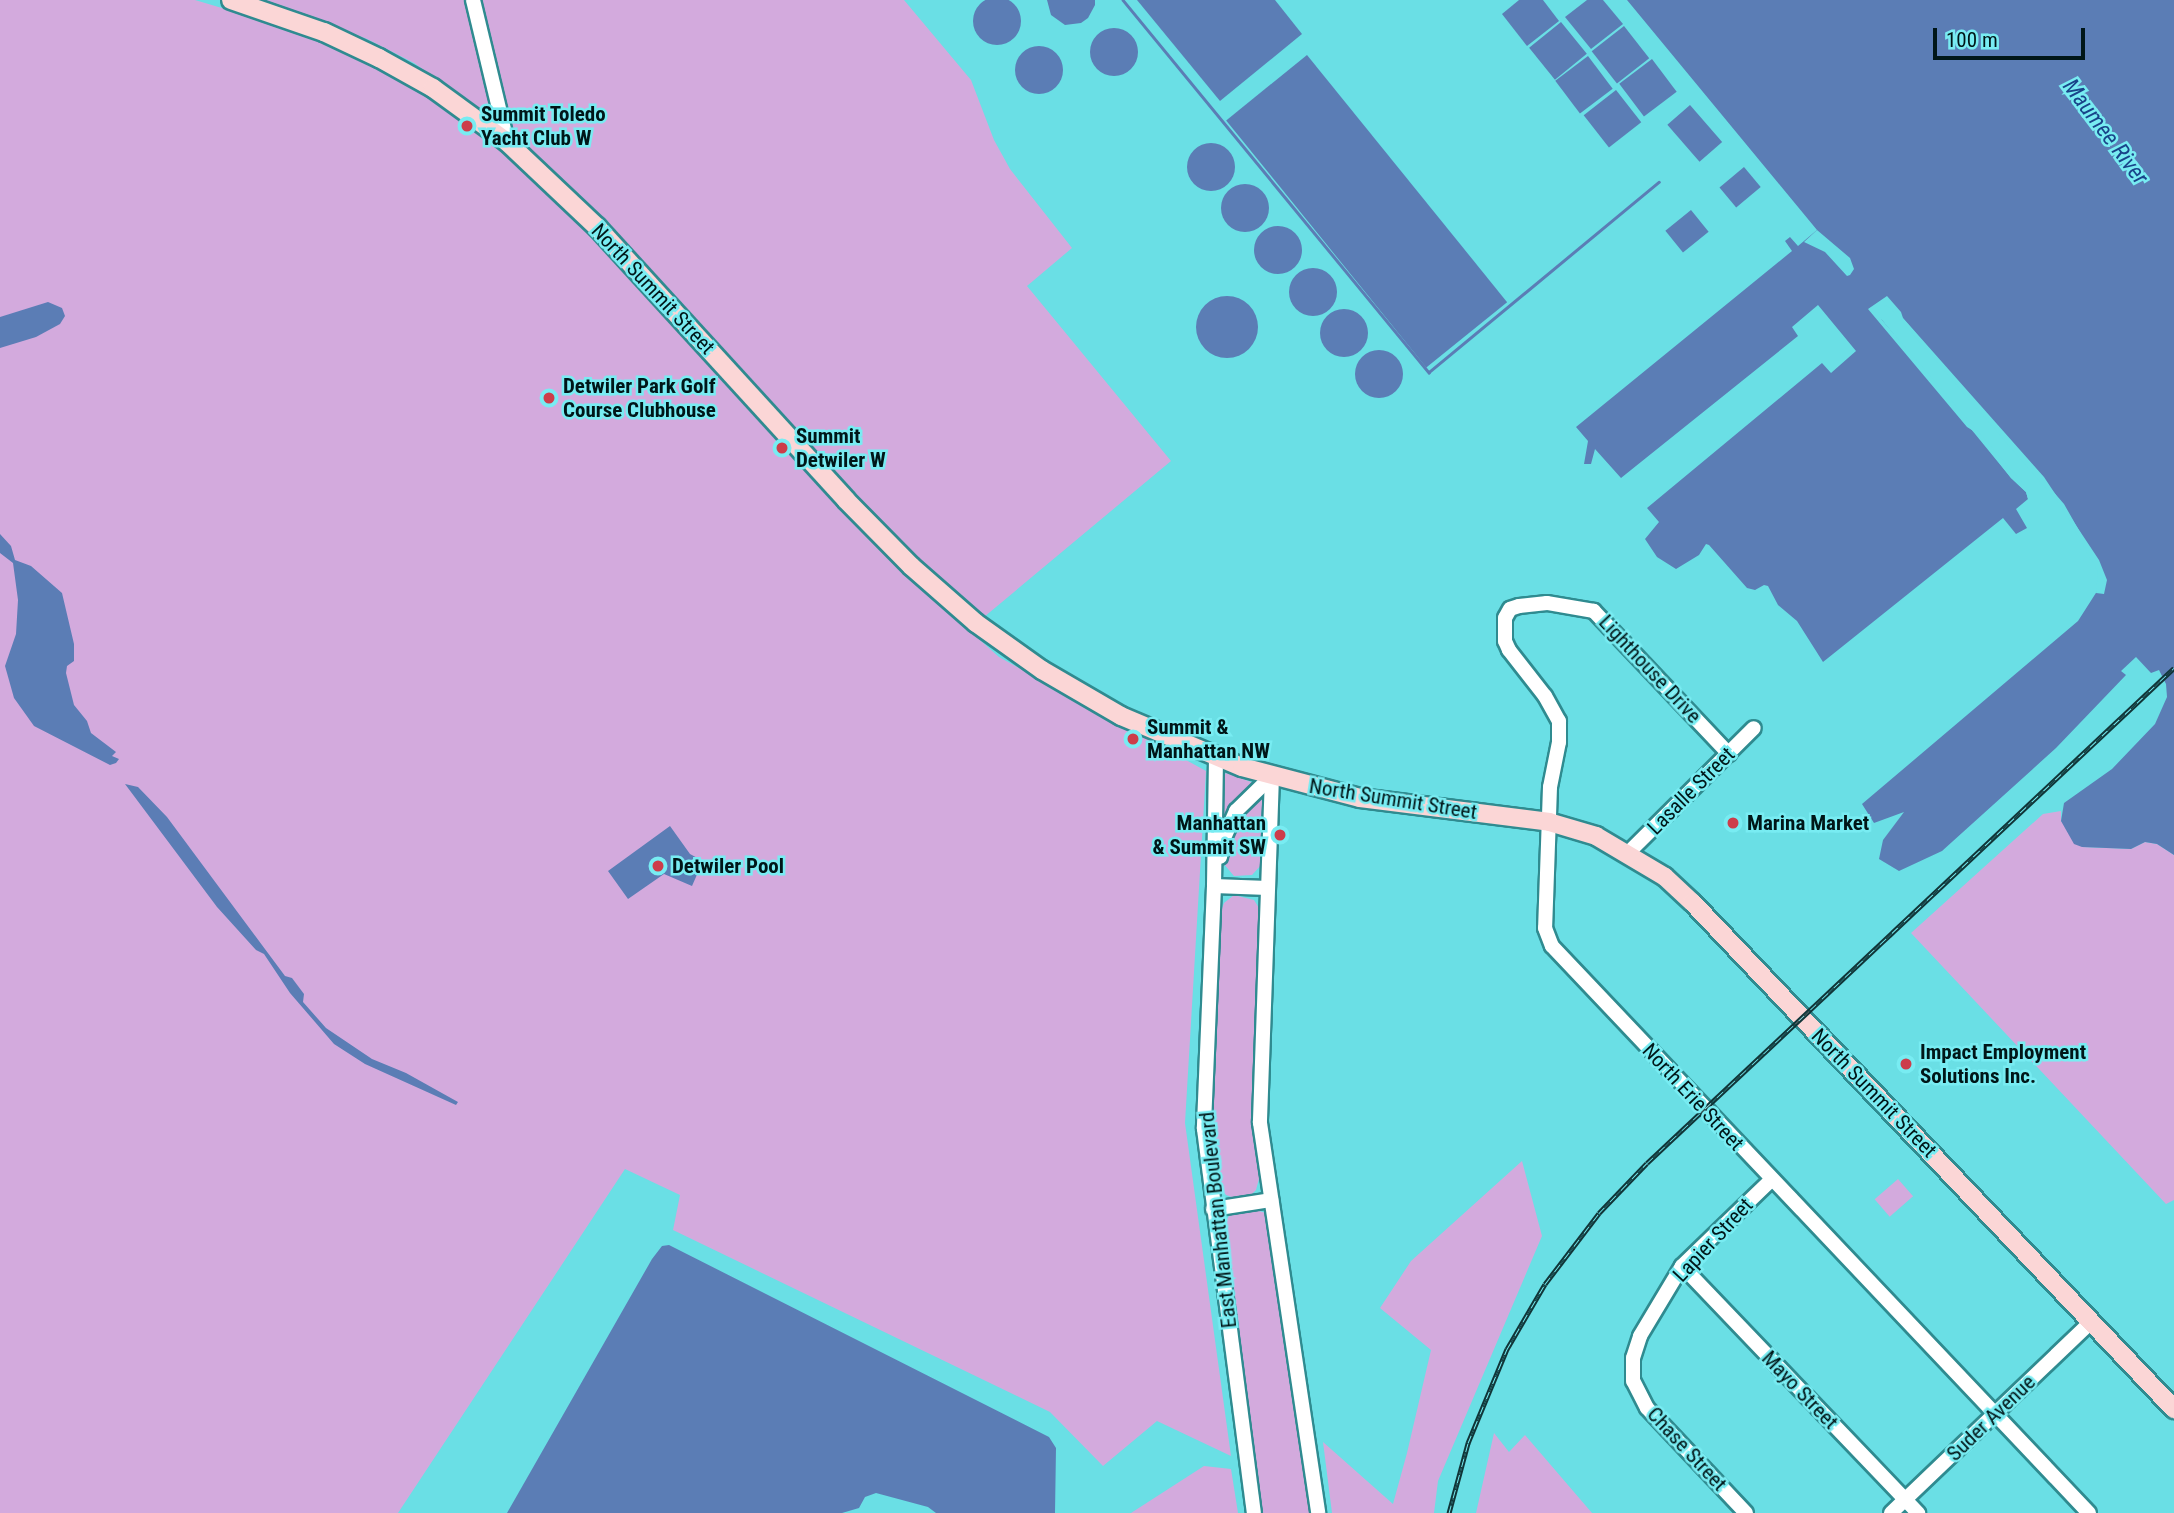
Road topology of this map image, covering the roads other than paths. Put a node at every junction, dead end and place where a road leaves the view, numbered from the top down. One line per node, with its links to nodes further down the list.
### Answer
1 (231, 0): 3 (main road, North Summit Street)
2 (473, 0): 3 (street)
3 (508, 142): 7 (main road, North Summit Street)
4 (1519, 606): 6 (street, Lighthouse Drive); 9 (street, North Erie Street)
5 (1754, 728): 6 (street, Lasalle Street)
6 (1728, 754): 10 (street, Lasalle Street)
7 (1216, 758): 8 (main road, North Summit Street); 11 (street, East Manhattan Boulevard)
8 (1272, 776): 9 (main road, North Summit Street); 11 (street); 12 (street)
9 (1549, 822): 10 (main road, North Summit Street); 13 (street, North Erie Street)
10 (1628, 853): 17 (main road, North Summit Street)
11 (1214, 886): 12 (street); 15 (street, East Manhattan Boulevard)
12 (1268, 888): 14 (street)
13 (1772, 1179): 16 (street, Lapier Street); 20 (street, North Erie Street)
14 (1271, 1200): 15 (street); 23 (street)
15 (1213, 1209): 22 (street, East Manhattan Boulevard)
16 (1682, 1266): 18 (street, Lapier Street); 21 (street, Mayo Street)
17 (2091, 1322): 19 (main road, North Summit Street); 20 (street, Suder Avenue)
18 (1633, 1381): 24 (street, Chase Street)
19 (2174, 1409)
20 (1995, 1414): 21 (street, Suder Avenue); 27 (street, North Erie Street)
21 (1905, 1500): 25 (street, Suder Avenue); 26 (street, Mayo Street)
22 (1254, 1513)
23 (1318, 1513)
24 (1746, 1513)
25 (1891, 1513)
26 (1918, 1513)
27 (2090, 1513)

